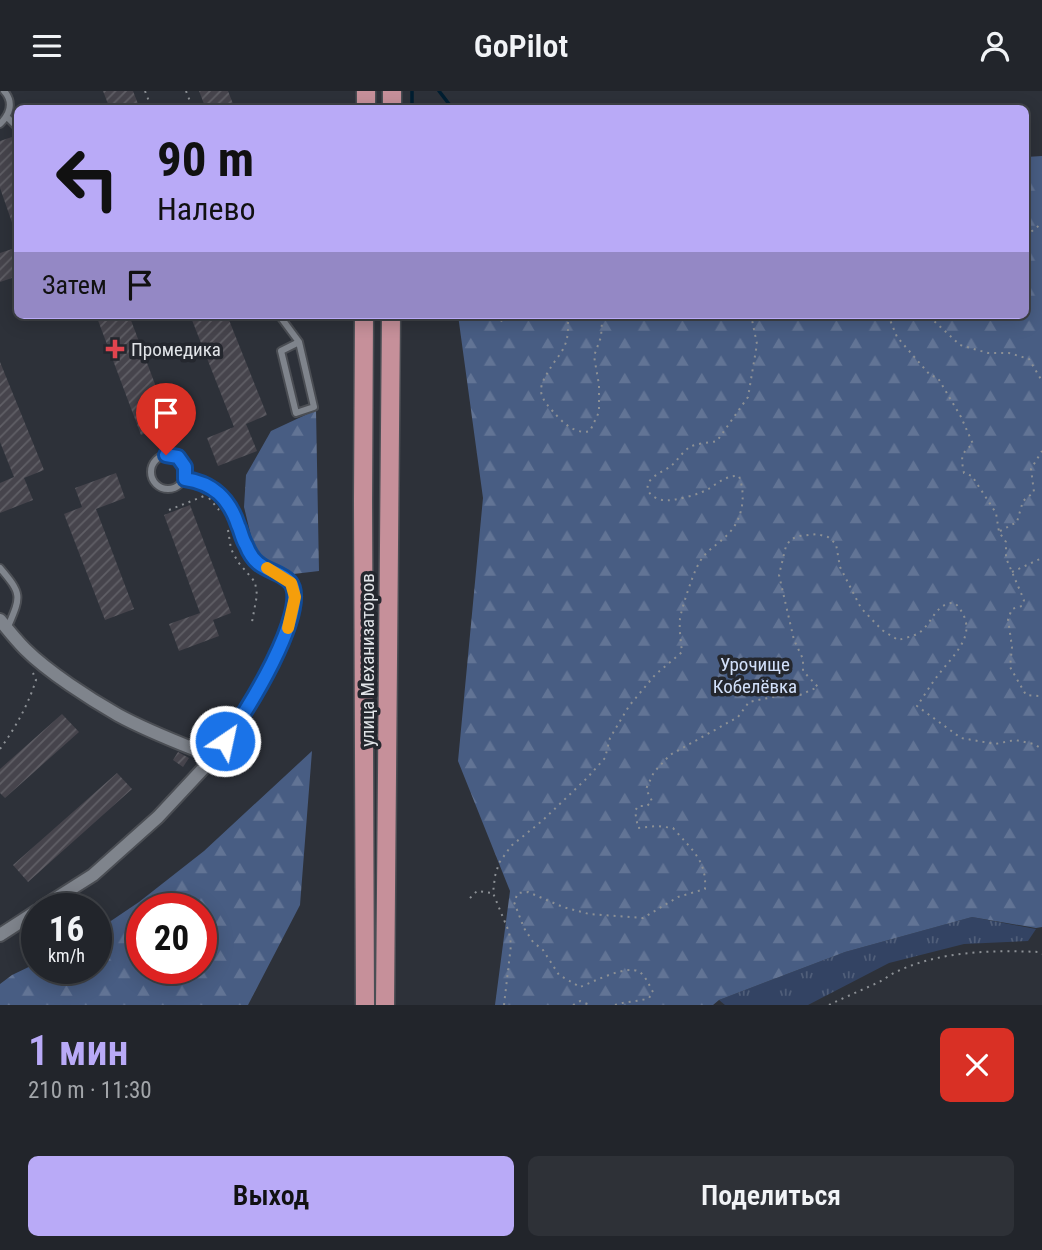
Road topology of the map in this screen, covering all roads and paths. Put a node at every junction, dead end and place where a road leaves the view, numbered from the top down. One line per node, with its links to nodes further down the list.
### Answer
1 (4, 91): 2 (lane)
2 (7, 117): 3 (lane); 4 (lane)
3 (0, 124)
4 (14, 124)
5 (282, 319): 13 (lane)
6 (364, 319): 37 (main road, улица Механизаторов)
7 (390, 319): 38 (main road, улица Механизаторов)
8 (568, 319): 9 (path)
9 (603, 319)
10 (752, 319): 32 (path)
11 (890, 319): 20 (path)
12 (933, 319): 14 (path)
13 (299, 342): 13 (lane)
14 (1042, 381)
15 (1042, 451): 20 (path)
16 (185, 479): 16 (lane); 30 (lane)
17 (169, 510): 18 (path)
18 (220, 511)
19 (227, 526): 24 (path)
20 (999, 532): 23 (path)
21 (1042, 558): 23 (path)
22 (0, 568): 25 (lane)
23 (1012, 572): 27 (path)
24 (252, 622)
25 (4, 624): 30 (street)
26 (31, 669): 28 (path)
27 (1042, 698)
28 (0, 749)
29 (1042, 749): 42 (path)
30 (214, 757): 31 (street)
31 (65, 893)
32 (494, 894): 33 (path); 39 (path)
33 (470, 898)
34 (21, 921): 35 (street)
35 (0, 935)
36 (1042, 954): 43 (path)
37 (365, 1005)
38 (385, 1005)
39 (504, 1005)
40 (573, 1005): 41 (path)
41 (590, 1005)
42 (615, 1005)
43 (829, 1005)

